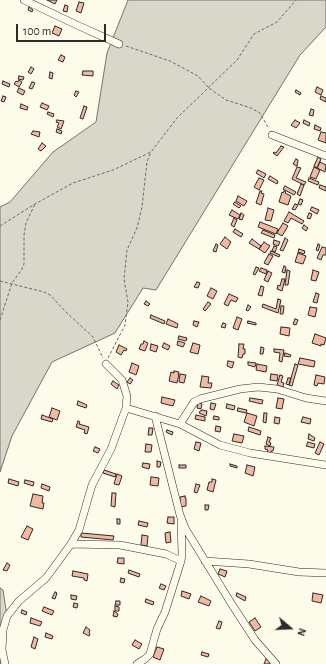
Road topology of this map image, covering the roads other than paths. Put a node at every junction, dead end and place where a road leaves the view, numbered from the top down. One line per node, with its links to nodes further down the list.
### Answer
1 (24, 0): 2 (street)
2 (119, 44)
3 (272, 135): 4 (street)
4 (326, 156)
5 (106, 364): 7 (street)
6 (326, 401): 9 (street)
7 (126, 408): 8 (street); 12 (street)
8 (155, 416): 9 (street); 11 (street)
9 (180, 424): 10 (street)
10 (326, 465)
11 (180, 516): 13 (street); 14 (street)
12 (71, 544): 13 (street); 16 (street)
13 (181, 561): 17 (street)
14 (205, 561): 15 (street); 18 (street)
15 (326, 573)
16 (5, 664)
17 (137, 664)
18 (276, 664)

